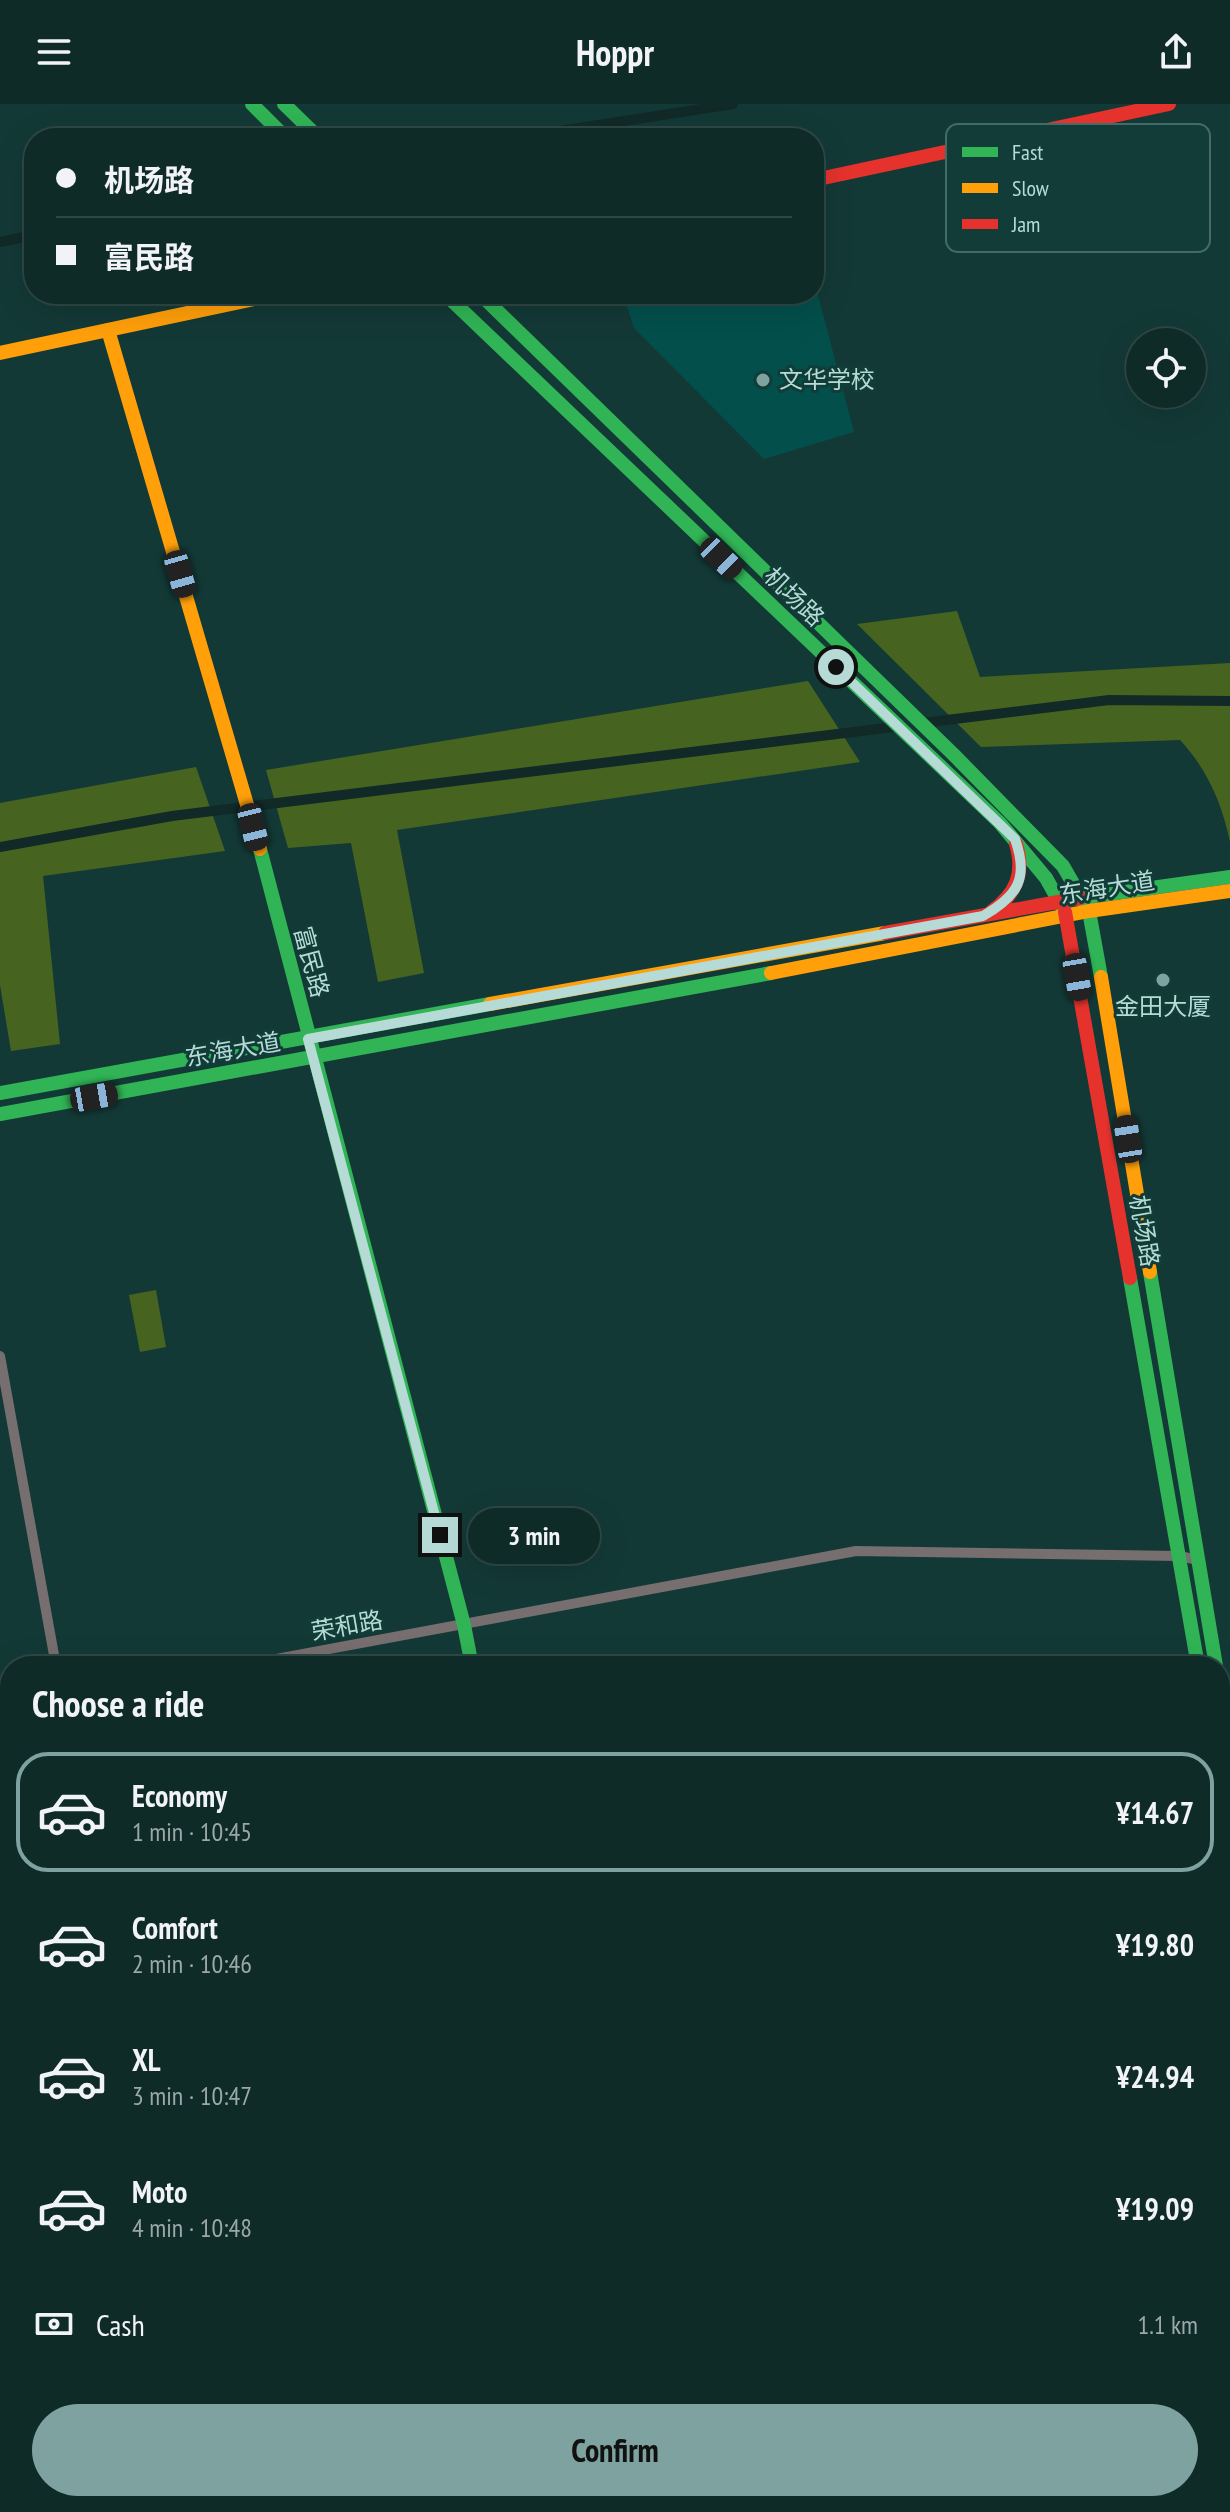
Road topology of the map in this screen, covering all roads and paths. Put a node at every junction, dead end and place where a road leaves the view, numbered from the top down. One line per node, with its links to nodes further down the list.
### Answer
1 (252, 104): 5 (main road)
2 (284, 104): 6 (main road)
3 (1169, 104): 4 (main road)
4 (1076, 124)
5 (276, 128)
6 (309, 128)
7 (946, 152): 8 (main road)
8 (824, 178)
9 (230, 304): 12 (main road)
10 (455, 304): 14 (main road, 机场路)
11 (490, 304): 17 (main road, 机场路)
12 (108, 330): 13 (main road); 20 (main road, 富民路)
13 (0, 353)
14 (1015, 839): 18 (main road, 机场路); 19 (main road)
15 (1230, 877): 17 (main road, 东海大道)
16 (1230, 891): 17 (main road, 东海大道)
17 (1086, 904): 18 (main road, 东海大道); 26 (main road, 机场路)
18 (1063, 909): 19 (main road, 东海大道); 21 (main road, 东海大道); 25 (main road, 机场路)
19 (983, 916): 20 (main road, 东海大道)
20 (308, 1039): 21 (main road, 富民路); 22 (main road, 东海大道)
21 (313, 1058): 23 (main road, 东海大道); 27 (main road, 富民路)
22 (0, 1093)
23 (0, 1114)
24 (0, 1356): 28 (street)
25 (1179, 1556): 26 (street, 荣和路); 27 (street, 荣和路); 31 (main road, 机场路)
26 (1199, 1560): 32 (main road, 机场路)
27 (464, 1625): 29 (street, 荣和路); 30 (main road, 富民路)
28 (54, 1656)
29 (293, 1656)
30 (470, 1656)
31 (1196, 1656)
32 (1214, 1656)

